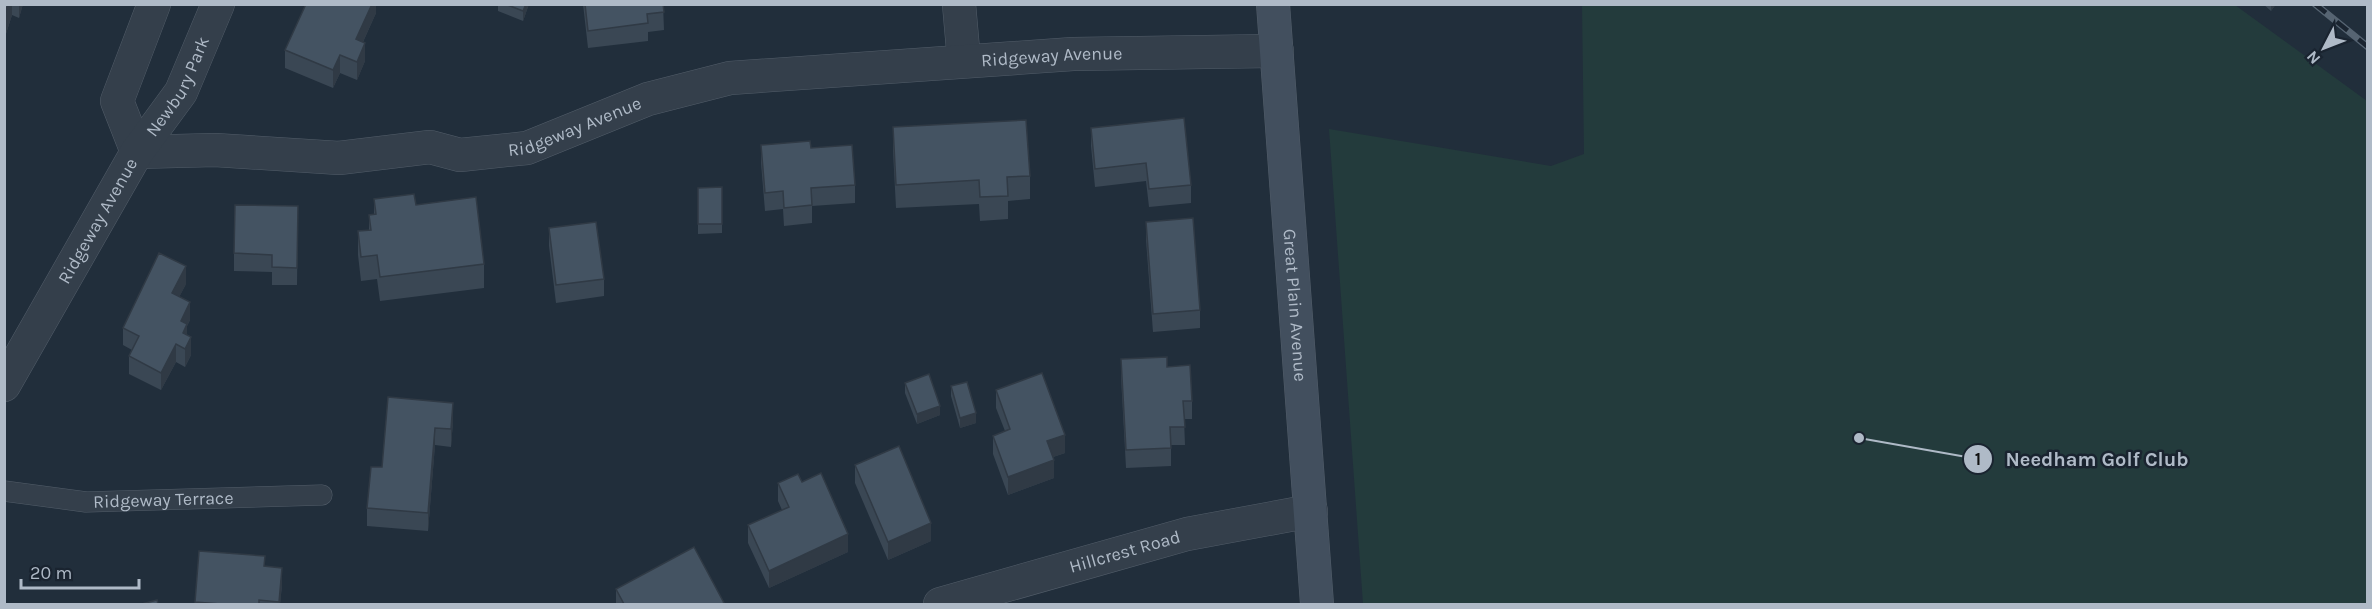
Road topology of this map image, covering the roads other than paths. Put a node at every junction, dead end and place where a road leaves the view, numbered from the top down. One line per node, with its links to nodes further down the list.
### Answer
1 (154, 4): 7 (street, Newbury Park)
2 (218, 4): 7 (street, Newbury Park)
3 (959, 4): 6 (street)
4 (1273, 4): 5 (main road, Great Plain Avenue)
5 (1277, 51): 6 (street, Ridgeway Avenue); 11 (main road, Great Plain Avenue)
6 (964, 61): 7 (street, Ridgeway Avenue)
7 (137, 152): 8 (street, Ridgeway Avenue)
8 (4, 385)
9 (4, 490): 10 (lane, Ridgeway Terrace)
10 (322, 495)
11 (1311, 511): 12 (street, Hillcrest Road); 13 (main road, Great Plain Avenue)
12 (940, 604)
13 (1317, 604)

